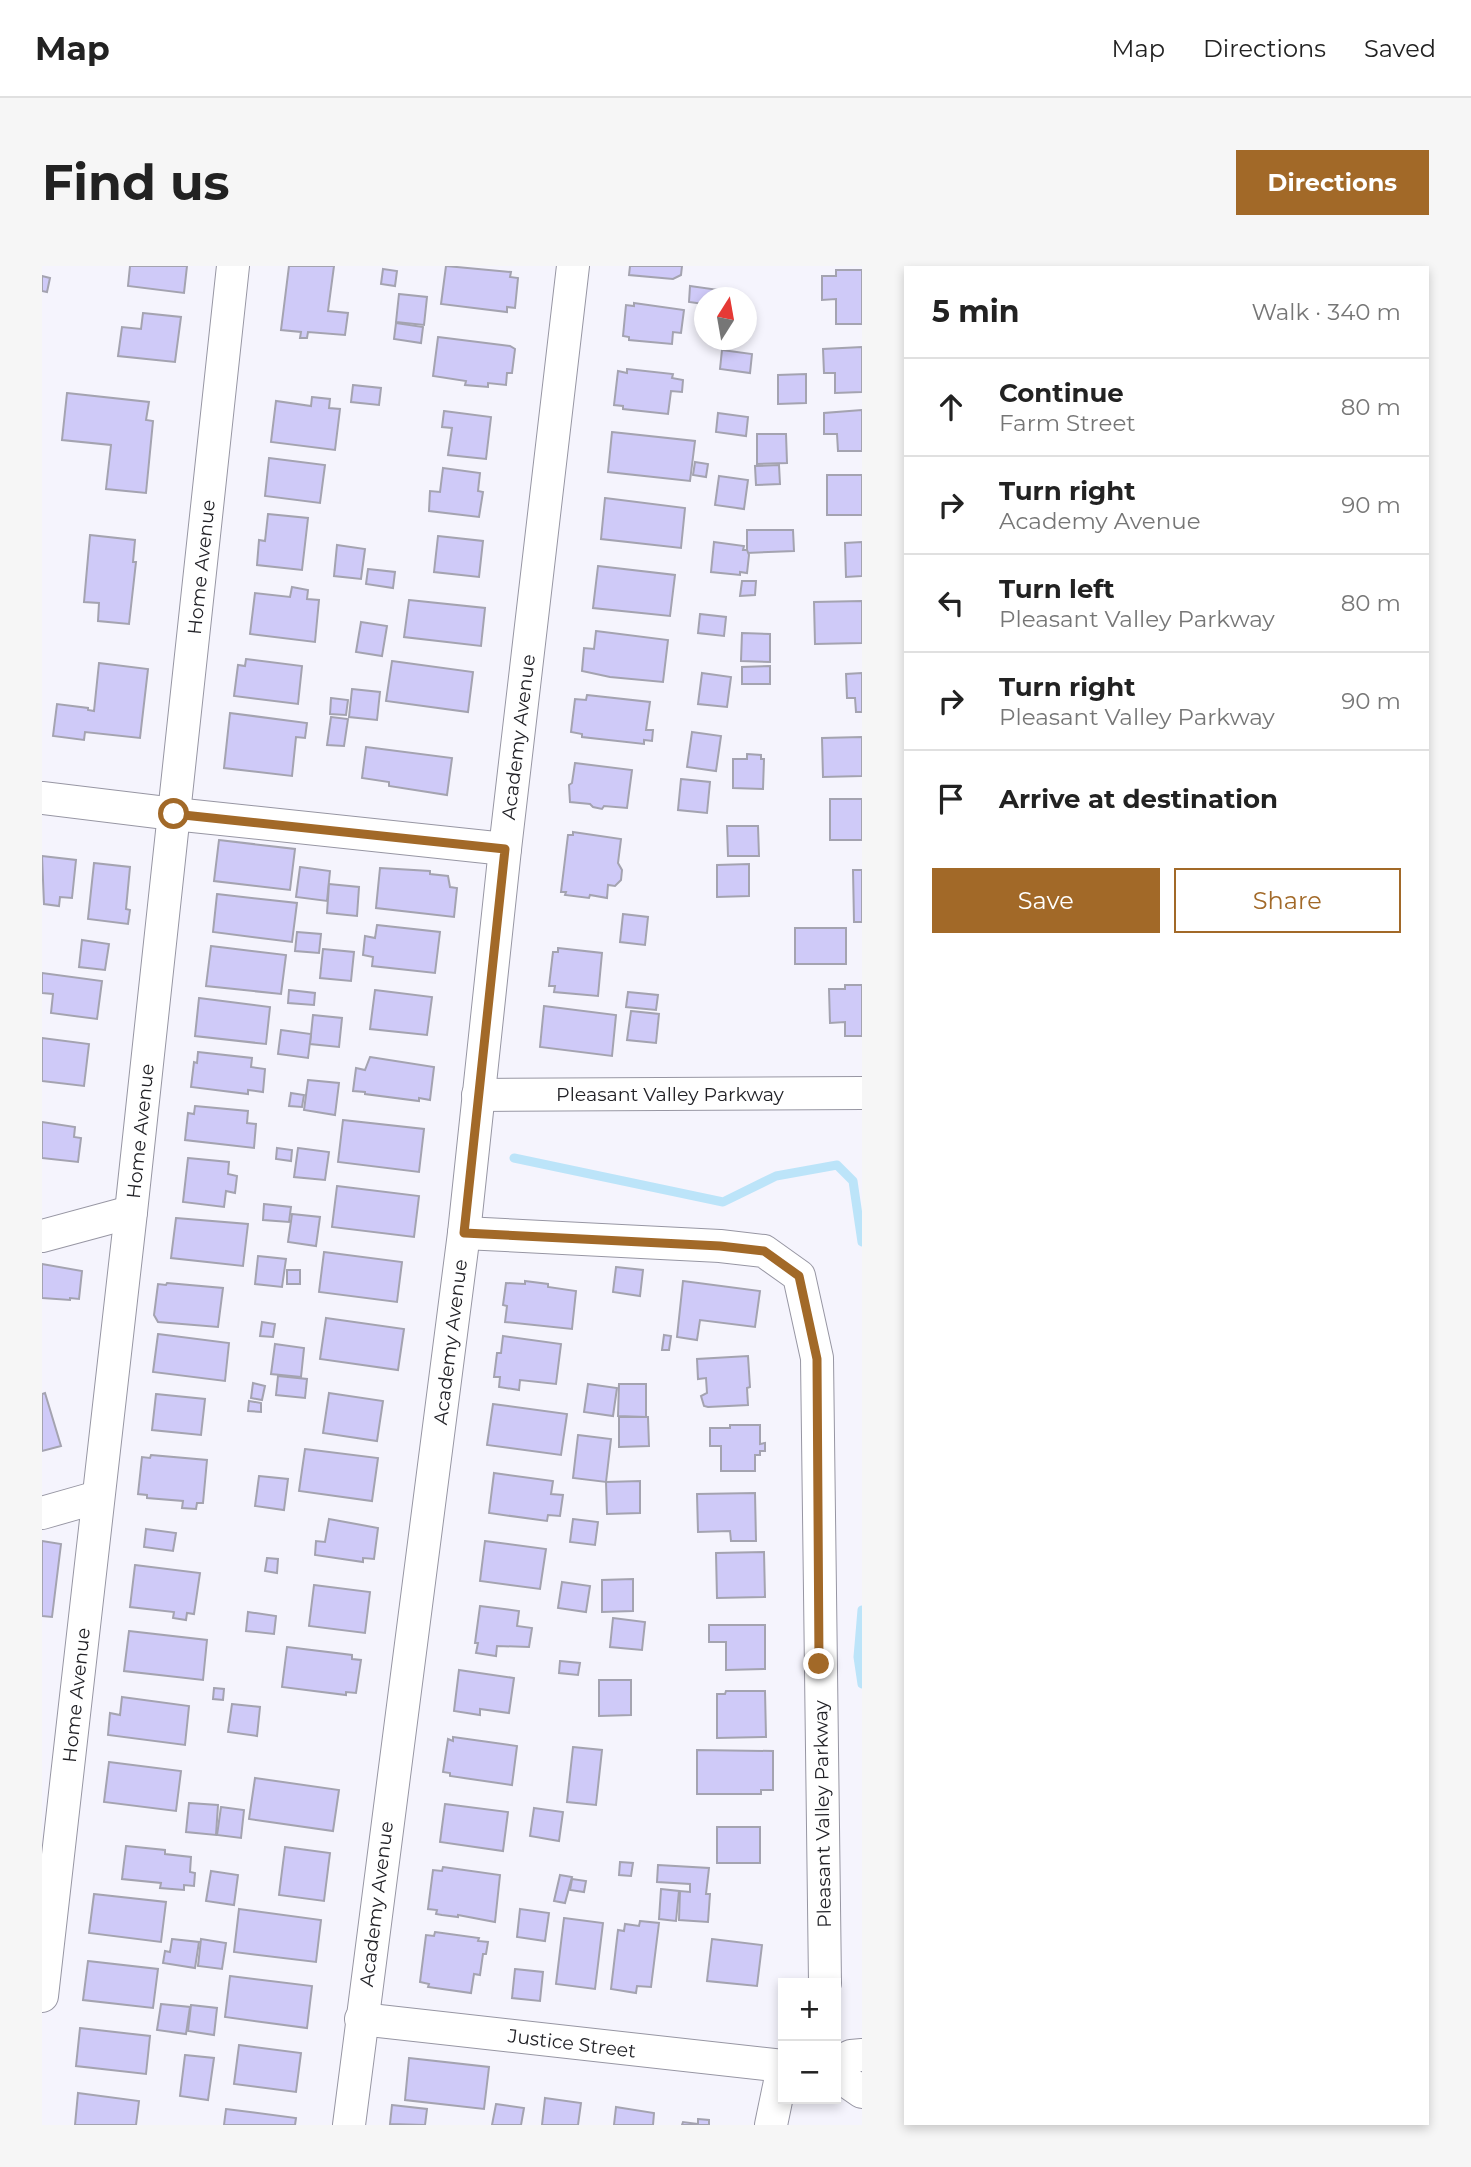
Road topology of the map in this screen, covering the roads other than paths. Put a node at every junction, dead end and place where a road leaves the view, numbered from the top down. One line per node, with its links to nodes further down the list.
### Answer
1 (233, 266): 4 (street, Home Avenue)
2 (573, 266): 5 (street, Academy Avenue)
3 (42, 797): 4 (street)
4 (174, 814): 5 (street); 8 (street, Home Avenue)
5 (505, 849): 7 (street, Academy Avenue)
6 (862, 1093): 7 (street, Pleasant Valley Parkway)
7 (478, 1095): 9 (street, Academy Avenue)
8 (131, 1212): 10 (street); 11 (street, Home Avenue)
9 (464, 1233): 13 (street, Pleasant Valley Parkway); 15 (street, Academy Avenue)
10 (42, 1236)
11 (98, 1497): 12 (street); 14 (street, Home Avenue)
12 (42, 1513)
13 (825, 1978)
14 (42, 1996)
15 (361, 2019): 18 (street, Justice Street); 22 (street, Academy Avenue)
16 (862, 2055): 17 (street)
17 (841, 2061)
18 (778, 2066)
19 (841, 2077): 21 (street)
20 (778, 2091): 23 (street)
21 (862, 2092)
22 (349, 2125)
23 (771, 2125)

